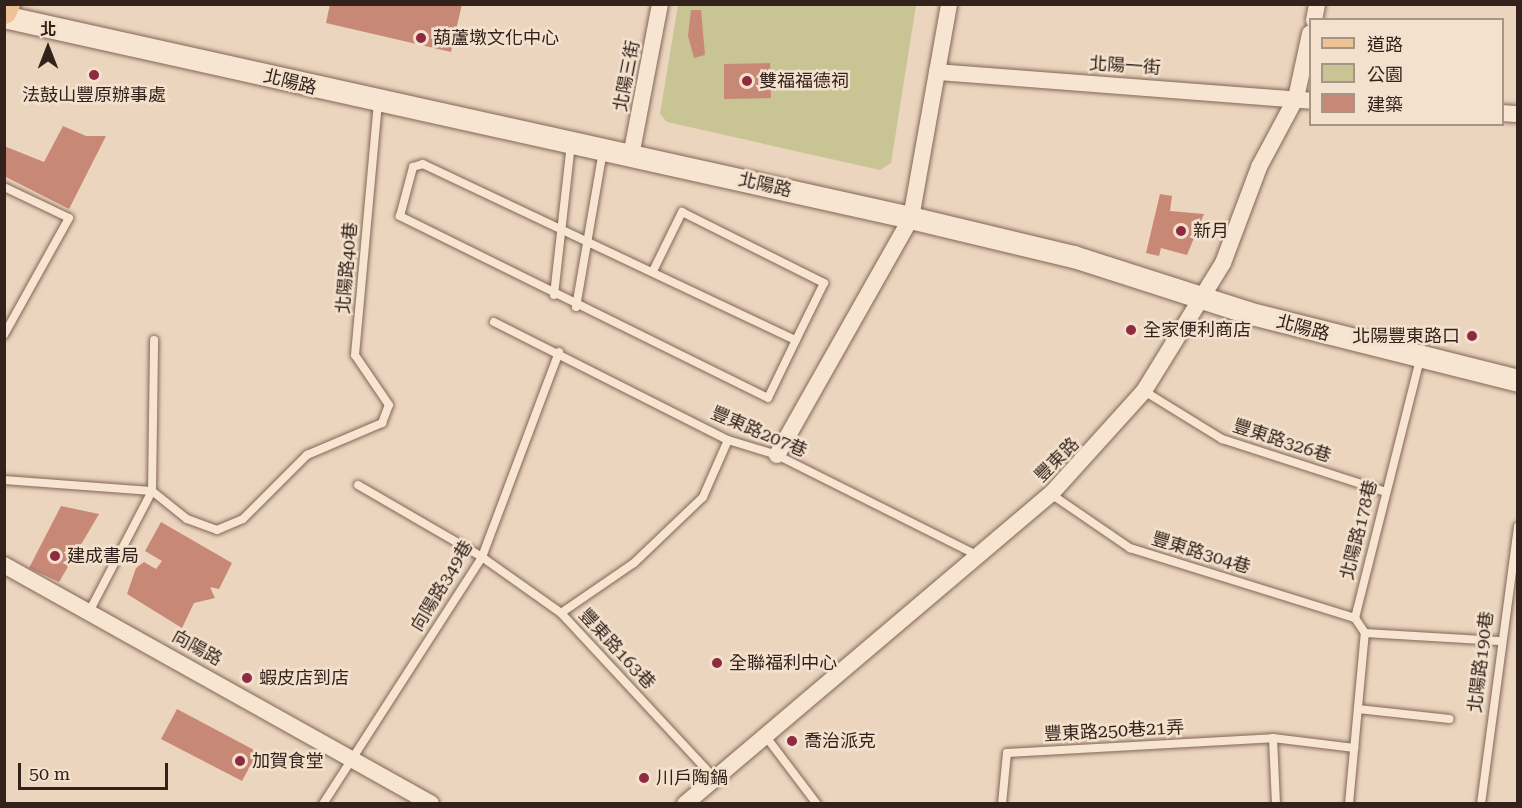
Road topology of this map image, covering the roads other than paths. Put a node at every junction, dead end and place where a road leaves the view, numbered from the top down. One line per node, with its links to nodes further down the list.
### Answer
1 (8, 4): 4 (main road)
2 (660, 4): 12 (street, 北陽三街)
3 (949, 4): 7 (street)
4 (4, 11)
5 (4, 17): 9 (street, 北陽路)
6 (1309, 50): 8 (street, 豐東路)
7 (937, 72): 8 (street, 北陽一街); 14 (street)
8 (1303, 99): 19 (street, 豐東路)
9 (378, 104): 10 (street, 北陽路); 33 (lane, 北陽路40巷)
10 (571, 144): 11 (street, 北陽路); 15 (lane)
11 (603, 150): 12 (street, 北陽路); 16 (lane)
12 (631, 156): 14 (street, 北陽路)
13 (4, 187): 22 (lane)
14 (911, 218): 19 (street, 北陽路); 30 (street)
15 (565, 229): 16 (lane); 18 (lane); 18 (lane)
16 (590, 241): 17 (lane); 20 (lane)
17 (653, 271): 24 (lane); 24 (lane)
18 (554, 295): 20 (lane)
19 (1202, 299): 26 (street, 北陽路); 28 (street, 豐東路)
20 (576, 307): 24 (lane)
21 (494, 322): 25 (lane, 豐東路207巷)
22 (4, 335)
23 (154, 340): 33 (lane)
24 (796, 340)
25 (559, 352): 29 (lane, 豐東路207巷); 38 (lane, 向陽路349巷)
26 (1420, 359): 27 (street, 北陽路); 34 (lane, 北陽路178巷)
27 (1518, 381)
28 (1144, 391): 34 (lane, 豐東路326巷); 35 (street, 豐東路)
29 (728, 440): 30 (lane, 豐東路207巷); 41 (lane)
30 (777, 455): 37 (lane, 豐東路207巷)
31 (4, 480): 33 (lane)
32 (358, 485): 38 (lane, 豐東路163巷)
33 (152, 491): 40 (lane)
34 (1386, 492): 42 (lane, 北陽路178巷)
35 (1051, 494): 37 (street, 豐東路); 42 (lane, 豐東路304巷)
36 (1518, 525): 44 (lane, 北陽路190巷)
37 (979, 556): 47 (street, 豐東路)
38 (482, 557): 41 (lane, 豐東路163巷); 50 (lane, 向陽路349巷)
39 (4, 565): 40 (street, 向陽路)
40 (89, 612): 50 (street, 向陽路)
41 (561, 613): 51 (lane, 豐東路163巷)
42 (1355, 618): 43 (lane)
43 (1365, 633): 44 (lane); 45 (lane)
44 (1498, 640): 59 (lane, 北陽路190巷)
45 (1358, 709): 46 (lane); 49 (lane)
46 (1449, 719)
47 (767, 738): 51 (street, 豐東路); 55 (lane)
48 (1273, 738): 49 (lane); 56 (lane, 豐東路250巷21弄); 57 (lane)
49 (1354, 748): 58 (lane)
50 (356, 758): 52 (lane, 向陽路349巷); 53 (street, 向陽路)
51 (715, 779): 54 (street, 豐東路)
52 (323, 804)
53 (431, 804)
54 (685, 804)
55 (817, 804)
56 (1002, 804)
57 (1276, 804)
58 (1349, 804)
59 (1480, 804)

